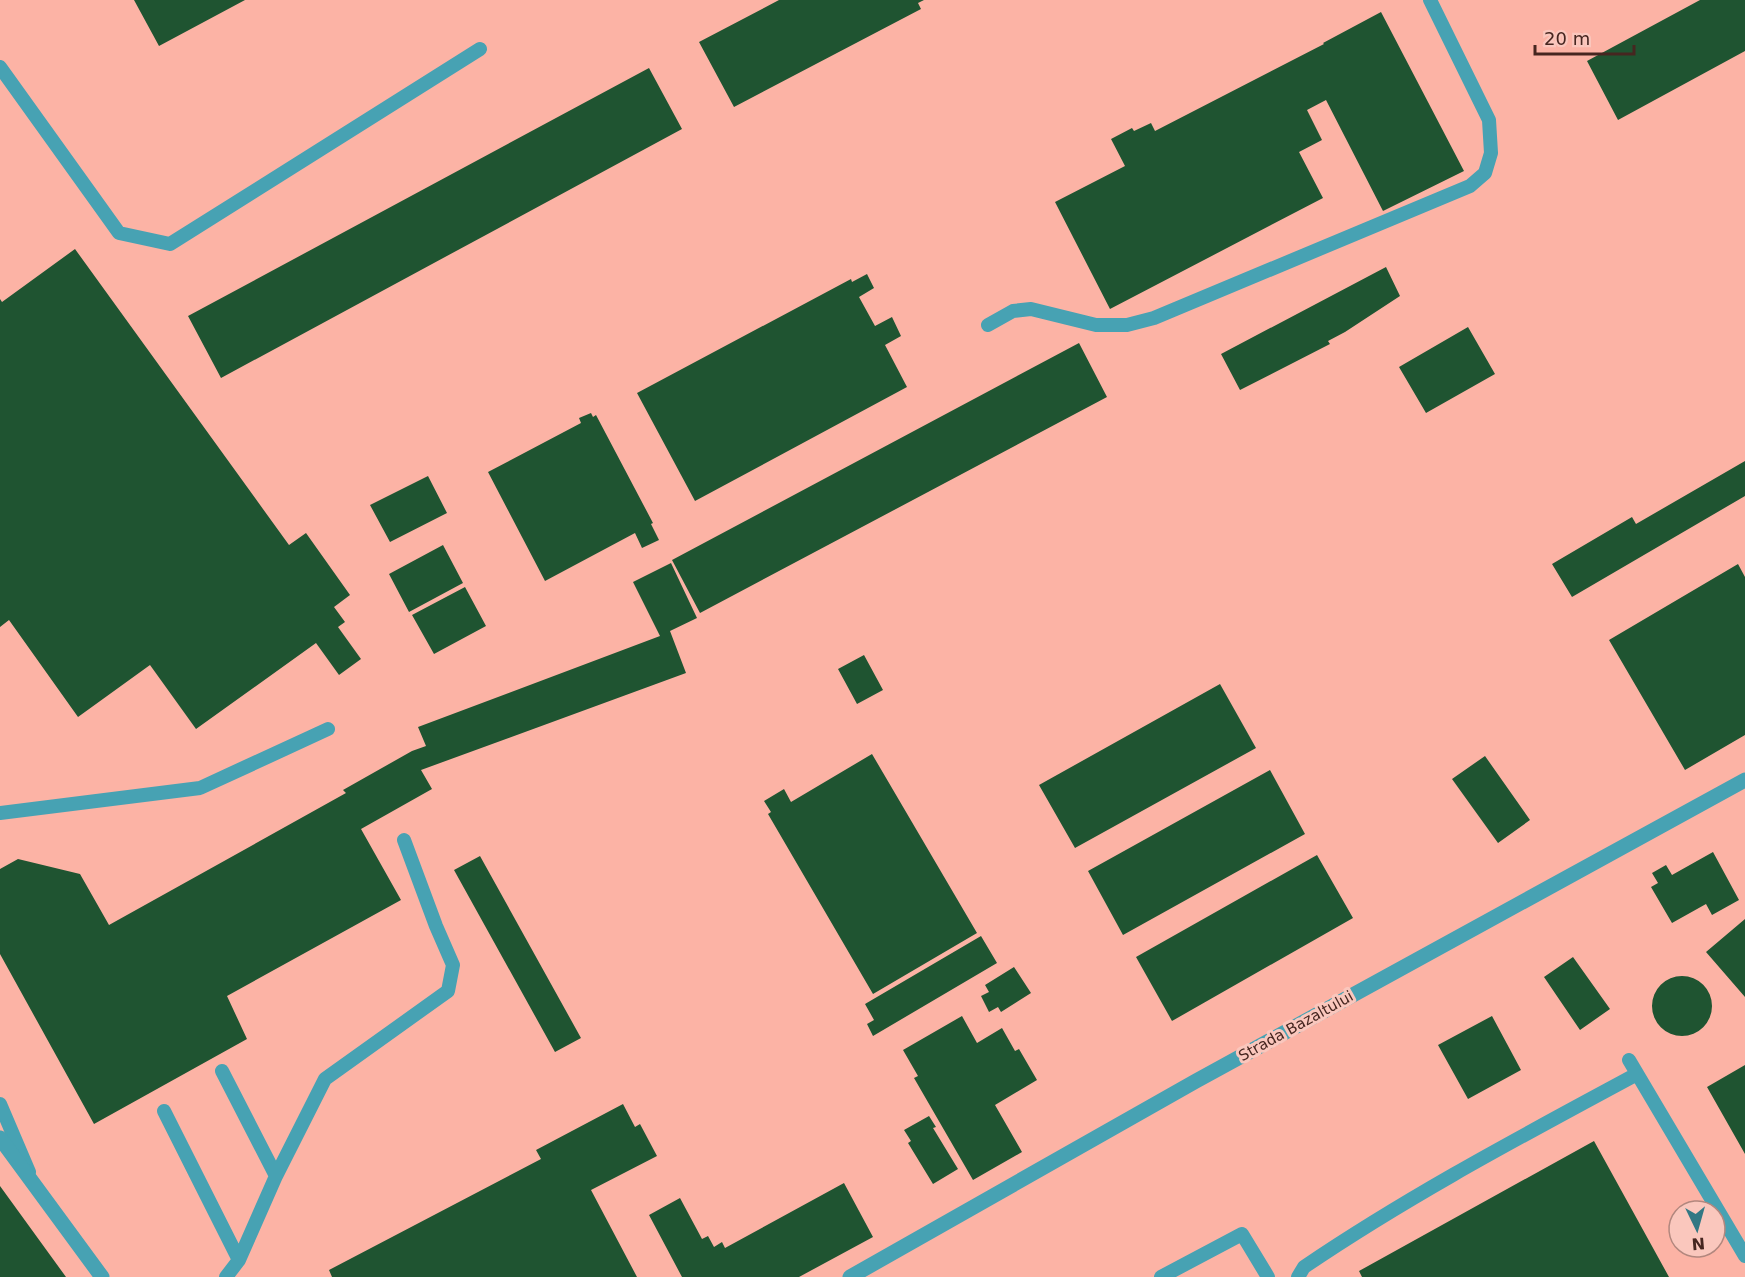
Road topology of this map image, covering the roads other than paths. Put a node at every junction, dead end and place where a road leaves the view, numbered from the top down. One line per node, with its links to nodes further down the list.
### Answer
1 (1430, 0): 4 (lane)
2 (480, 49): 3 (lane)
3 (0, 67)
4 (988, 325)
5 (328, 729): 7 (lane)
6 (1745, 780): 21 (street, Strada Bazaltului)
7 (0, 813)
8 (404, 840): 15 (lane)
9 (1629, 1060): 11 (lane)
10 (222, 1071): 15 (lane)
11 (1637, 1074): 17 (lane); 24 (lane)
12 (0, 1104): 16 (lane)
13 (164, 1112): 18 (lane)
14 (0, 1138): 16 (street)
15 (276, 1176): 18 (lane)
16 (34, 1185): 19 (street)
17 (1745, 1256)
18 (239, 1260): 20 (lane)
19 (102, 1277)
20 (225, 1277)
21 (850, 1277)
22 (1161, 1277): 23 (lane)
23 (1268, 1277)
24 (1298, 1277)

